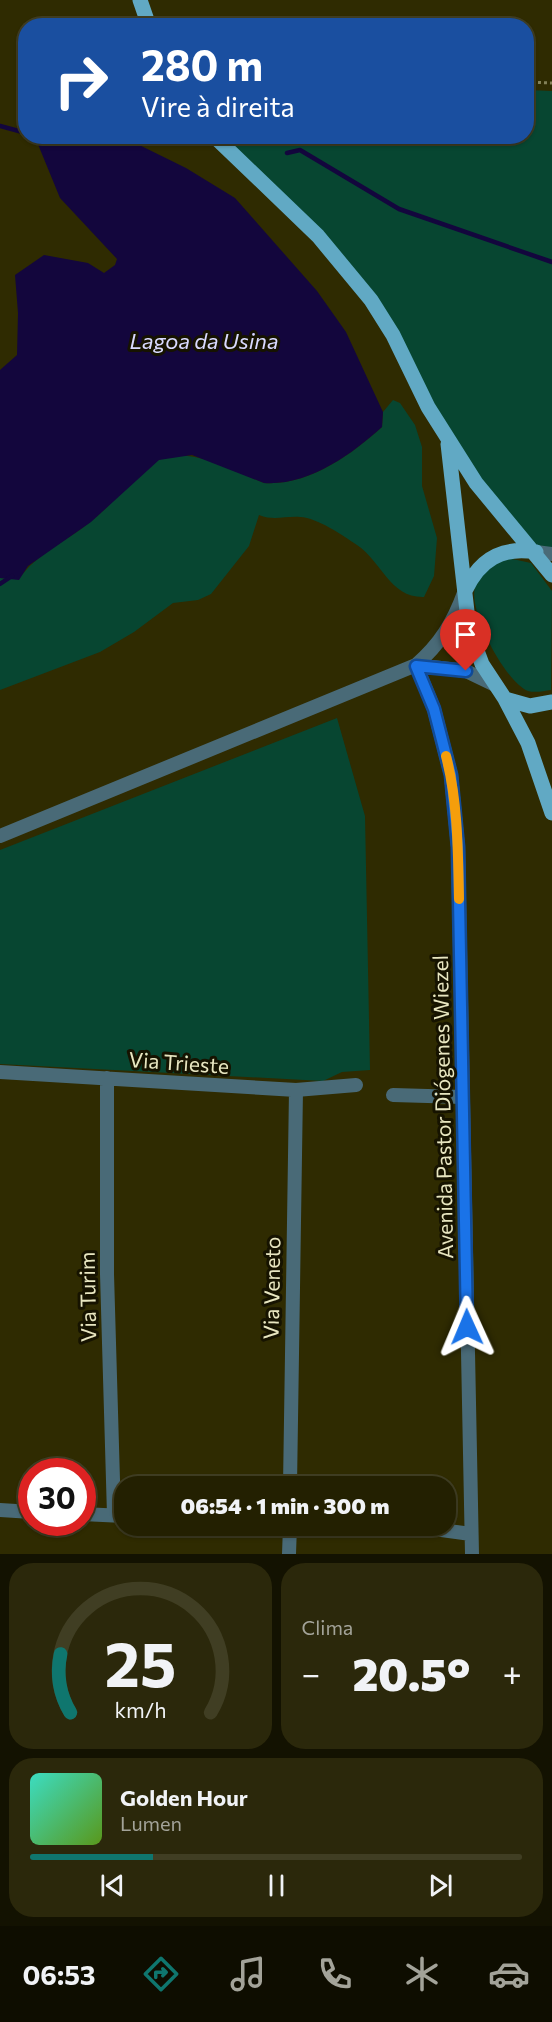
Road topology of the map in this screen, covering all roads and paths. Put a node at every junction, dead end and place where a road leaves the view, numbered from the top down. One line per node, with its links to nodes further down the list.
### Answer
1 (140, 0): 3 (main road)
2 (147, 0): 4 (main road)
3 (148, 18)
4 (150, 18)
5 (534, 82): 6 (path)
6 (552, 83)
7 (222, 144): 8 (main road)
8 (447, 438): 9 (main road); 12 (main road)
9 (536, 552): 10 (street); 11 (main road); 12 (main road)
10 (552, 554)
11 (552, 575)
12 (464, 593): 13 (street); 14 (main road)
13 (416, 666): 14 (street); 18 (street); 24 (street, Avenida Pastor Diógenes Wiezel)
14 (495, 685): 15 (main road)
15 (505, 699): 16 (main road); 17 (main road)
16 (552, 702)
17 (552, 813)
18 (0, 836)
19 (0, 1072): 20 (street, Via Trieste)
20 (107, 1078): 22 (street, Via Trieste); 25 (street, Via Turim)
21 (356, 1085): 22 (street, Via Trieste)
22 (296, 1090): 26 (street, Via Veneto)
23 (393, 1095): 24 (street)
24 (462, 1097): 32 (street, Avenida Pastor Diógenes Wiezel)
25 (117, 1476)
26 (290, 1476)
27 (0, 1510): 28 (street)
28 (18, 1511)
29 (96, 1515): 30 (street)
30 (114, 1516)
31 (456, 1532): 32 (street)
32 (471, 1534): 35 (street, Avenida Pastor Diógenes Wiezel)
33 (290, 1536): 34 (street)
34 (289, 1554)
35 (472, 1554)

